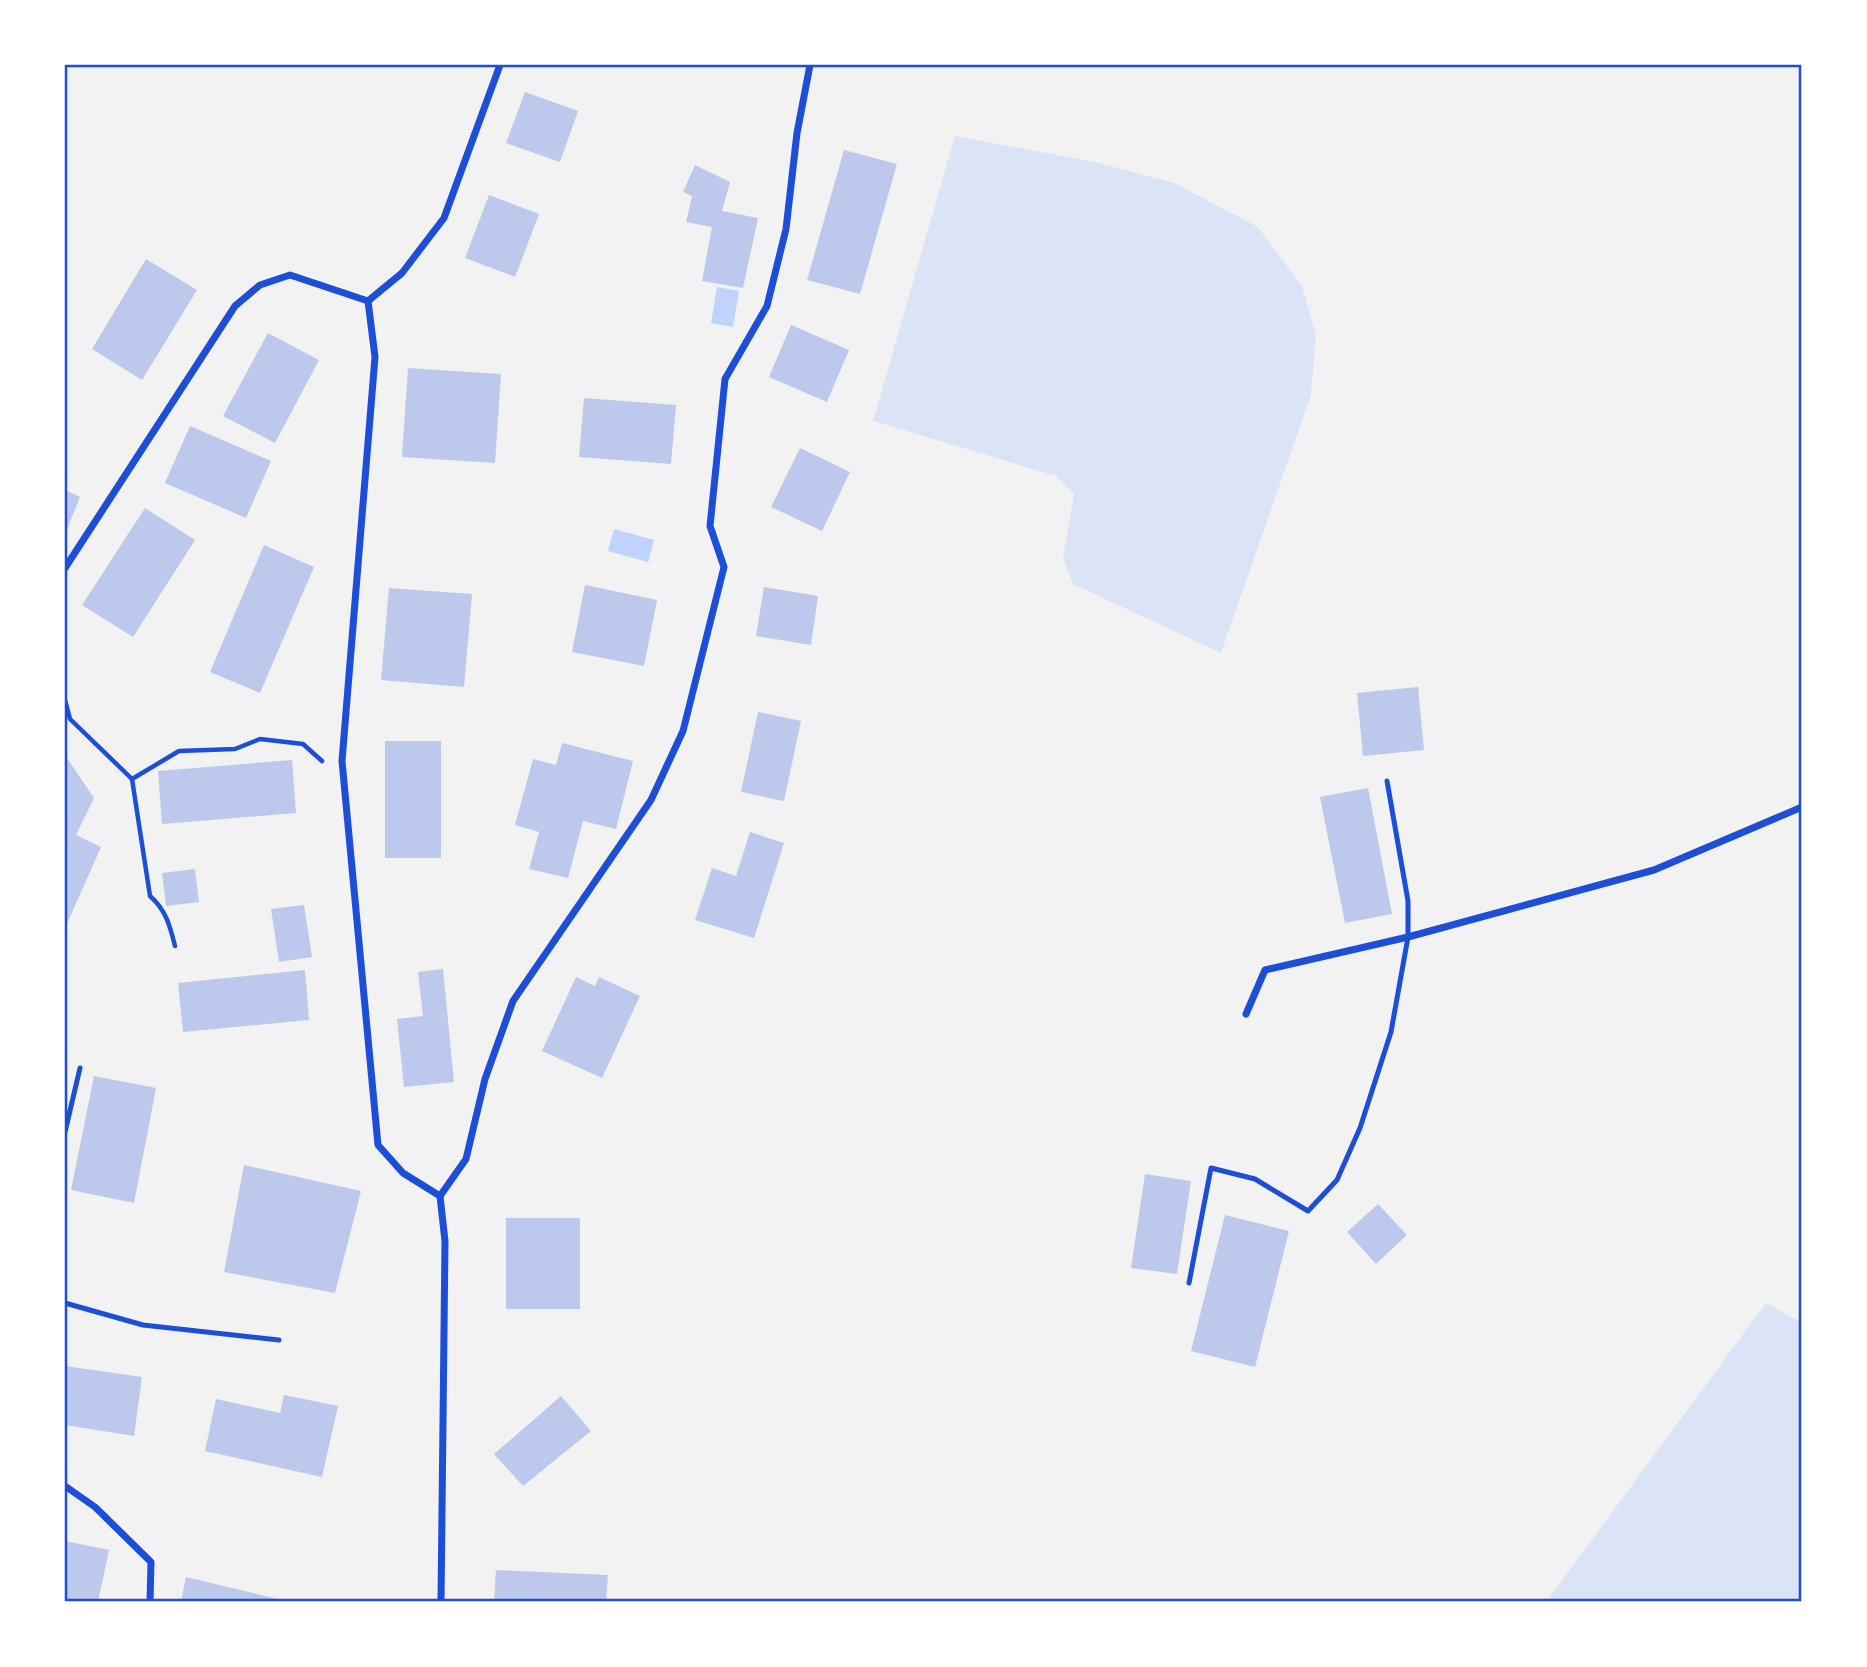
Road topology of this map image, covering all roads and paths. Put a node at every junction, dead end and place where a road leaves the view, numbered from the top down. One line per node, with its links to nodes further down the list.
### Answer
1 (500, 65): 3 (street)
2 (810, 65): 15 (street)
3 (368, 302): 4 (street); 6 (street)
4 (65, 568)
5 (65, 700): 7 (path)
6 (342, 761): 7 (path); 15 (street)
7 (132, 779): 11 (path)
8 (1387, 781): 10 (lane)
9 (1802, 807): 10 (street)
10 (1408, 937): 12 (street); 16 (lane)
11 (174, 946)
12 (1246, 1014)
13 (80, 1068): 14 (lane)
14 (65, 1132)
15 (440, 1196): 21 (street)
16 (1189, 1283)
17 (65, 1303): 18 (lane)
18 (279, 1340)
19 (65, 1486): 20 (street)
20 (150, 1602)
21 (441, 1602)

